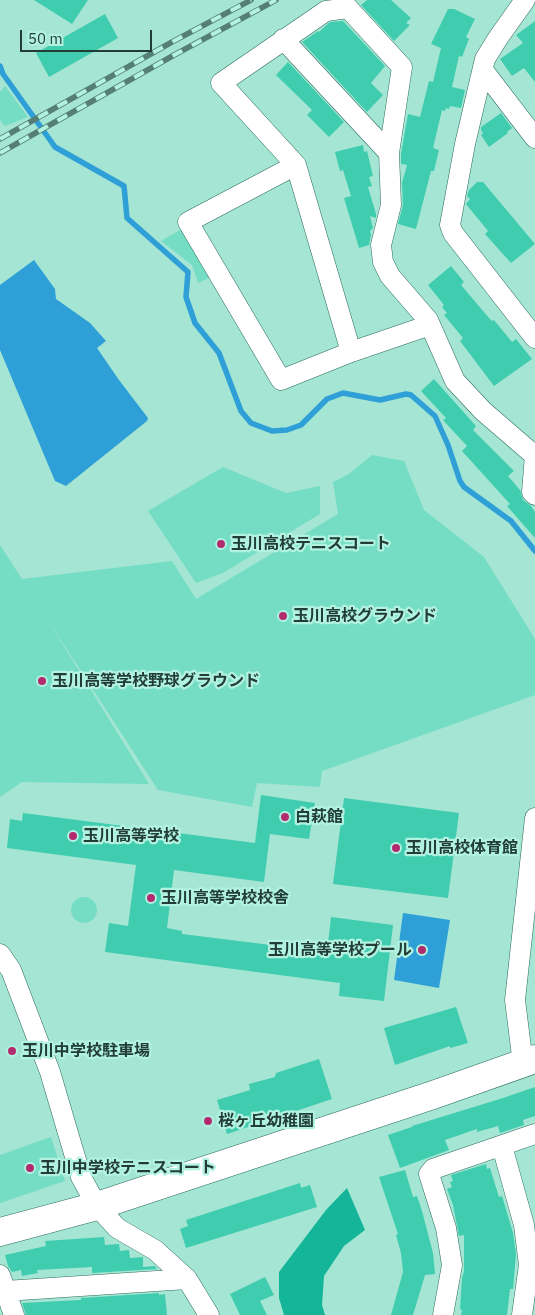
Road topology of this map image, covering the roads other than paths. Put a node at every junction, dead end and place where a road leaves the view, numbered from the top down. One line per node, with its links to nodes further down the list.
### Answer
1 (525, 0): 3 (street)
2 (283, 39): 5 (street); 5 (street); 6 (street)
3 (482, 70): 4 (street); 8 (street)
4 (535, 138)
5 (389, 153): 7 (street)
6 (296, 165): 9 (street); 9 (street)
7 (430, 325): 9 (street); 10 (street)
8 (535, 338)
9 (351, 352)
10 (535, 455): 11 (street)
11 (535, 496)
12 (535, 818): 14 (street)
13 (0, 954): 17 (street)
14 (529, 1062): 17 (street)
15 (535, 1134): 16 (street)
16 (502, 1146): 23 (street); 24 (street)
17 (97, 1206): 18 (street); 19 (street)
18 (0, 1232)
19 (187, 1279): 20 (street); 22 (street)
20 (3, 1283): 21 (street)
21 (14, 1315)
22 (209, 1315)
23 (443, 1315)
24 (522, 1315)

